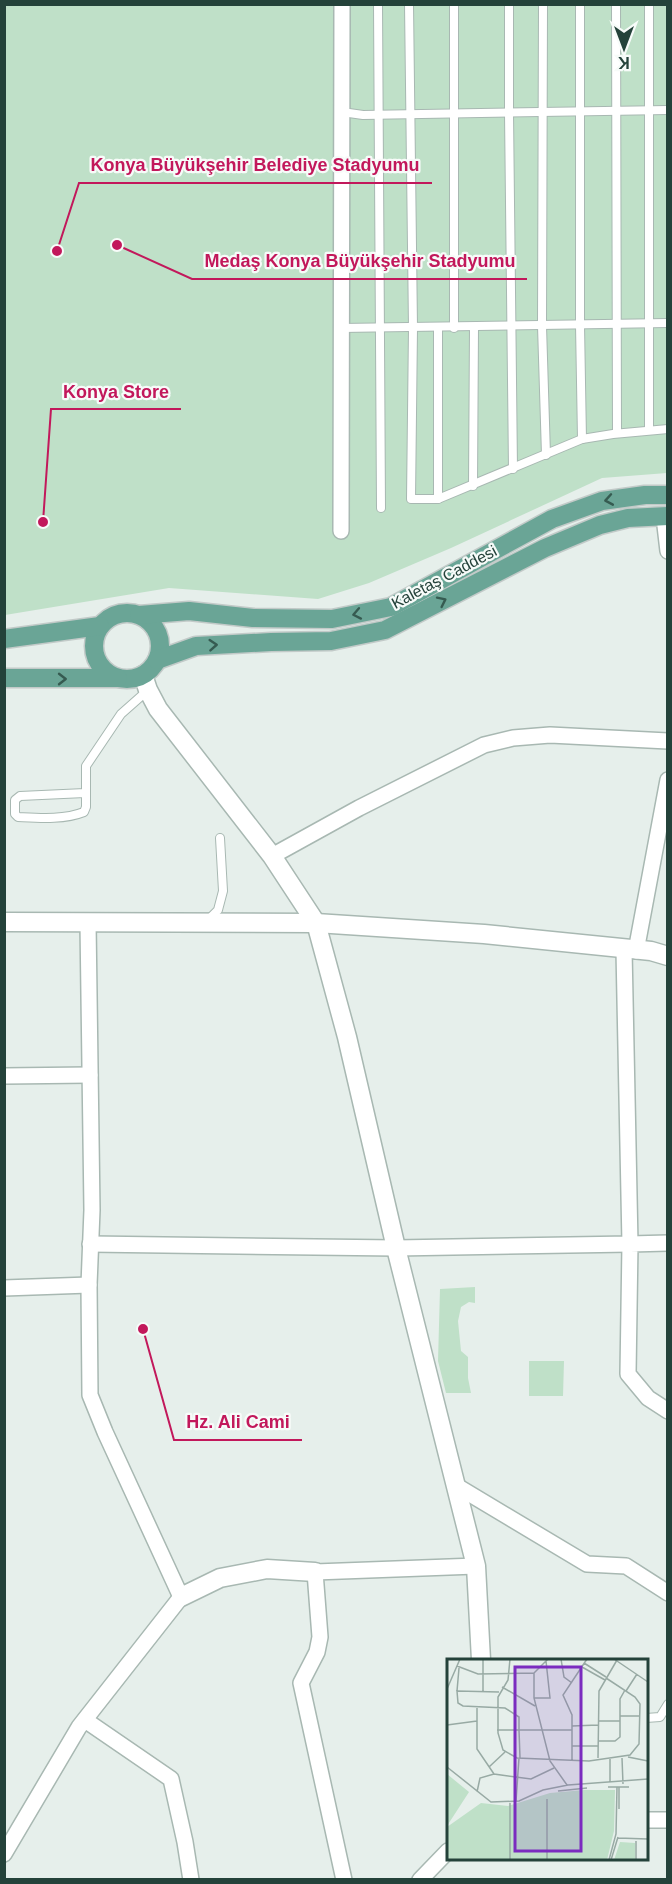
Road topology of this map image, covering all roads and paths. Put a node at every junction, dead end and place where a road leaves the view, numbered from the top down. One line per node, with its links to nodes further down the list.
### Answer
1 (342, 4): 13 (street)
2 (378, 4): 19 (lane)
3 (409, 4): 17 (lane)
4 (454, 4): 18 (lane)
5 (509, 4): 16 (lane)
6 (543, 4): 14 (lane)
7 (580, 4): 15 (lane)
8 (616, 4): 11 (lane)
9 (649, 4): 12 (lane)
10 (668, 110): 12 (lane)
11 (615, 111): 12 (lane); 15 (lane); 21 (lane)
12 (648, 111): 22 (lane)
13 (342, 112): 19 (lane); 27 (street)
14 (543, 112): 15 (lane); 16 (lane); 24 (lane)
15 (581, 112): 23 (lane)
16 (508, 113): 18 (lane); 26 (lane)
17 (410, 114): 18 (lane); 19 (lane); 28 (lane)
18 (455, 114): 30 (lane)
19 (378, 115): 31 (lane)
20 (668, 323): 22 (lane)
21 (616, 324): 22 (lane); 23 (lane); 34 (lane)
22 (649, 324): 33 (lane)
23 (580, 325): 24 (lane); 35 (lane)
24 (542, 326): 26 (lane); 36 (lane)
25 (474, 327): 26 (lane); 30 (lane); 38 (lane)
26 (510, 327): 37 (lane)
27 (341, 328): 31 (lane); 43 (street)
28 (413, 328): 29 (lane); 31 (lane); 40 (lane)
29 (438, 328): 30 (lane); 40 (lane)
30 (454, 328)
31 (378, 329): 41 (lane)
32 (668, 429): 33 (lane)
33 (649, 430): 34 (lane)
34 (617, 433): 35 (lane)
35 (582, 439): 36 (lane)
36 (546, 455): 37 (lane)
37 (513, 469): 38 (lane)
38 (473, 486): 40 (lane)
39 (668, 495): 45 (main road, Kaletaş Caddesi, one-way to 45)
40 (438, 499)
41 (381, 508)
42 (666, 516): 44 (street); 48 (main road, Kaletaş Caddesi, one-way to 42)
43 (340, 531)
44 (668, 551)
45 (139, 615): 46 (main road); 48 (main road)
46 (99, 626): 47 (main road); 50 (main road)
47 (4, 639)
48 (157, 660): 51 (main road)
49 (4, 678): 50 (main road, one-way to 50)
50 (120, 678): 51 (main road)
51 (146, 682): 54 (lane); 56 (street)
52 (668, 741): 56 (street)
53 (668, 780): 61 (street)
54 (85, 793): 54 (lane)
55 (220, 838): 60 (lane)
56 (272, 856): 58 (street)
57 (4, 922): 59 (street)
58 (316, 922): 60 (street); 61 (street); 68 (street)
59 (88, 923): 60 (street); 63 (street)
60 (204, 923)
61 (630, 951): 62 (street); 67 (street)
62 (668, 956)
63 (90, 1075): 64 (street); 66 (street)
64 (4, 1076)
65 (668, 1243): 67 (street)
66 (90, 1244): 68 (street); 69 (street)
67 (630, 1244): 68 (street); 71 (street)
68 (396, 1248): 72 (street)
69 (89, 1285): 70 (street); 76 (street)
70 (4, 1288)
71 (668, 1411)
72 (455, 1485): 73 (street); 75 (street)
73 (476, 1566): 74 (street); 77 (street)
74 (315, 1572): 76 (street); 86 (street)
75 (668, 1593)
76 (180, 1597): 80 (street)
77 (481, 1659)
78 (668, 1704): 79 (lane)
79 (648, 1718)
80 (85, 1720): 84 (street); 85 (street)
81 (648, 1820): 82 (street)
82 (668, 1820)
83 (447, 1852): 87 (street)
84 (4, 1854)
85 (191, 1880)
86 (344, 1880)
87 (420, 1880)

